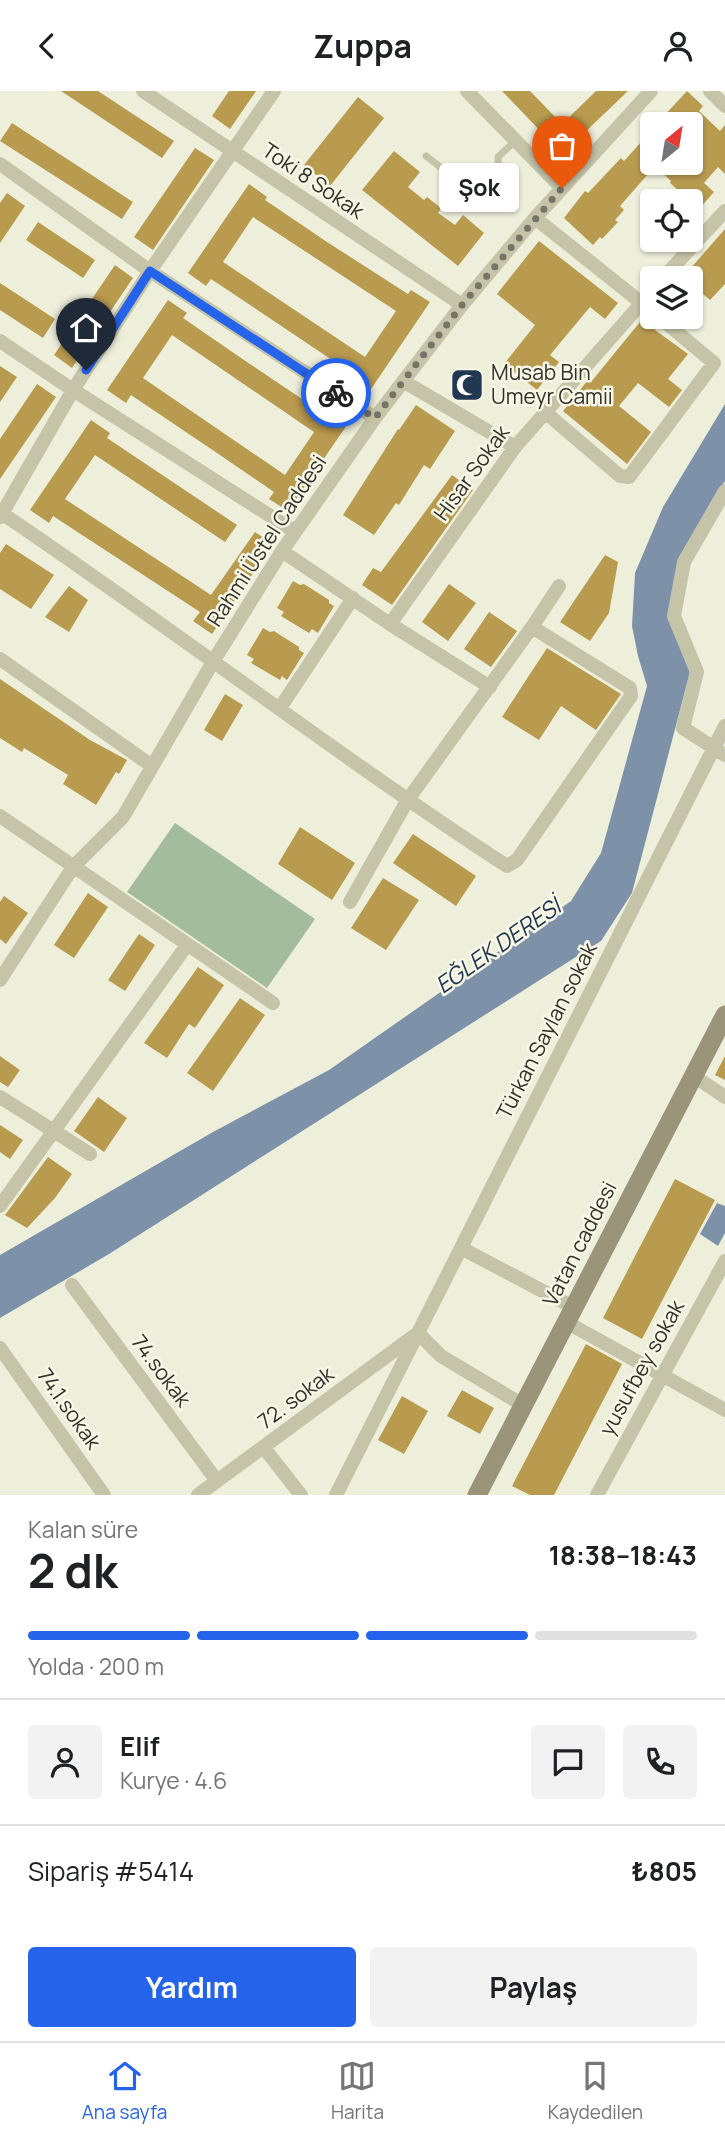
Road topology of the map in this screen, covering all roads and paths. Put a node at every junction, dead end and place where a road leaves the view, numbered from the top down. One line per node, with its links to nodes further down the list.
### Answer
1 (143, 91): 8 (street, Toki 8 Sokak)
2 (274, 91): 8 (street)
3 (467, 91): 7 (street)
4 (652, 91): 11 (street, Rahmi Üstel Caddesi)
5 (709, 91): 6 (street)
6 (725, 106)
7 (516, 141): 9 (lane); 11 (street)
8 (231, 151): 15 (street); 17 (street, Toki 8 Sokak)
9 (426, 156)
10 (3, 171): 15 (street)
11 (562, 188): 13 (street, Rahmi Üstel Caddesi)
12 (725, 211): 14 (street)
13 (535, 218): 16 (street); 17 (street, Rahmi Üstel Caddesi)
14 (674, 266)
15 (150, 271): 22 (street); 24 (street)
16 (640, 301)
17 (462, 305): 21 (street, Rahmi Üstel Caddesi)
18 (640, 314): 23 (street, Hisar Sokak)
19 (673, 329): 23 (street)
20 (0, 341): 22 (street)
21 (403, 381): 24 (street, Rahmi Üstel Caddesi); 25 (street)
22 (73, 390): 27 (street); 28 (street)
23 (545, 412): 25 (street, Hisar Sokak)
24 (375, 418): 28 (street, Rahmi Üstel Caddesi)
25 (515, 447): 32 (street, Hisar Sokak)
26 (725, 491): 39 (street)
27 (1, 514): 35 (street)
28 (294, 531): 29 (street, Rahmi Üstel Caddesi)
29 (282, 551): 31 (street); 35 (street, Rahmi Üstel Caddesi)
30 (559, 586): 33 (street)
31 (353, 598): 32 (street); 37 (street)
32 (390, 624): 36 (street)
33 (532, 627): 36 (street); 41 (street)
34 (0, 659): 40 (street)
35 (214, 660): 37 (street); 40 (street, Rahmi Üstel Caddesi)
36 (490, 687): 41 (street)
37 (280, 708): 41 (street)
38 (725, 726): 39 (street, Türkan Saylan sokak)
39 (719, 751): 56 (street, Türkan Saylan sokak)
40 (152, 766): 43 (street, Rahmi Üstel Caddesi)
41 (407, 801): 44 (street)
42 (0, 816): 43 (street)
43 (73, 867): 45 (street); 46 (street, Rahmi Üstel Caddesi)
44 (350, 902)
45 (187, 945): 48 (street); 53 (street)
46 (5, 959): 47 (street, Rahmi Üstel Caddesi)
47 (0, 980)
48 (273, 1003)
49 (725, 1015): 50 (street, Vatan caddesi)
50 (694, 1076): 52 (street); 59 (street, Vatan caddesi)
51 (0, 1097): 53 (street)
52 (725, 1097)
53 (54, 1131): 54 (street); 55 (street)
54 (90, 1154)
55 (0, 1206)
56 (461, 1248): 59 (street); 60 (street, Türkan Saylan sokak)
57 (725, 1261): 62 (street, yusufbey sokak)
58 (72, 1285): 66 (street, 74.sokak)
59 (570, 1315): 62 (street); 63 (street, Vatan caddesi)
60 (418, 1333): 63 (street); 65 (street, 72. sokak); 70 (street, Türkan Saylan sokak)
61 (0, 1348): 67 (street, 74.1.sokak)
62 (661, 1376): 64 (street); 72 (street, yusufbey sokak)
63 (523, 1405): 71 (street, Vatan caddesi)
64 (725, 1410)
65 (264, 1448): 66 (street, 72. sokak); 69 (street)
66 (217, 1481): 68 (street, 72. sokak)
67 (104, 1495)
68 (198, 1495)
69 (301, 1495)
70 (336, 1495)
71 (477, 1495)
72 (597, 1495)

